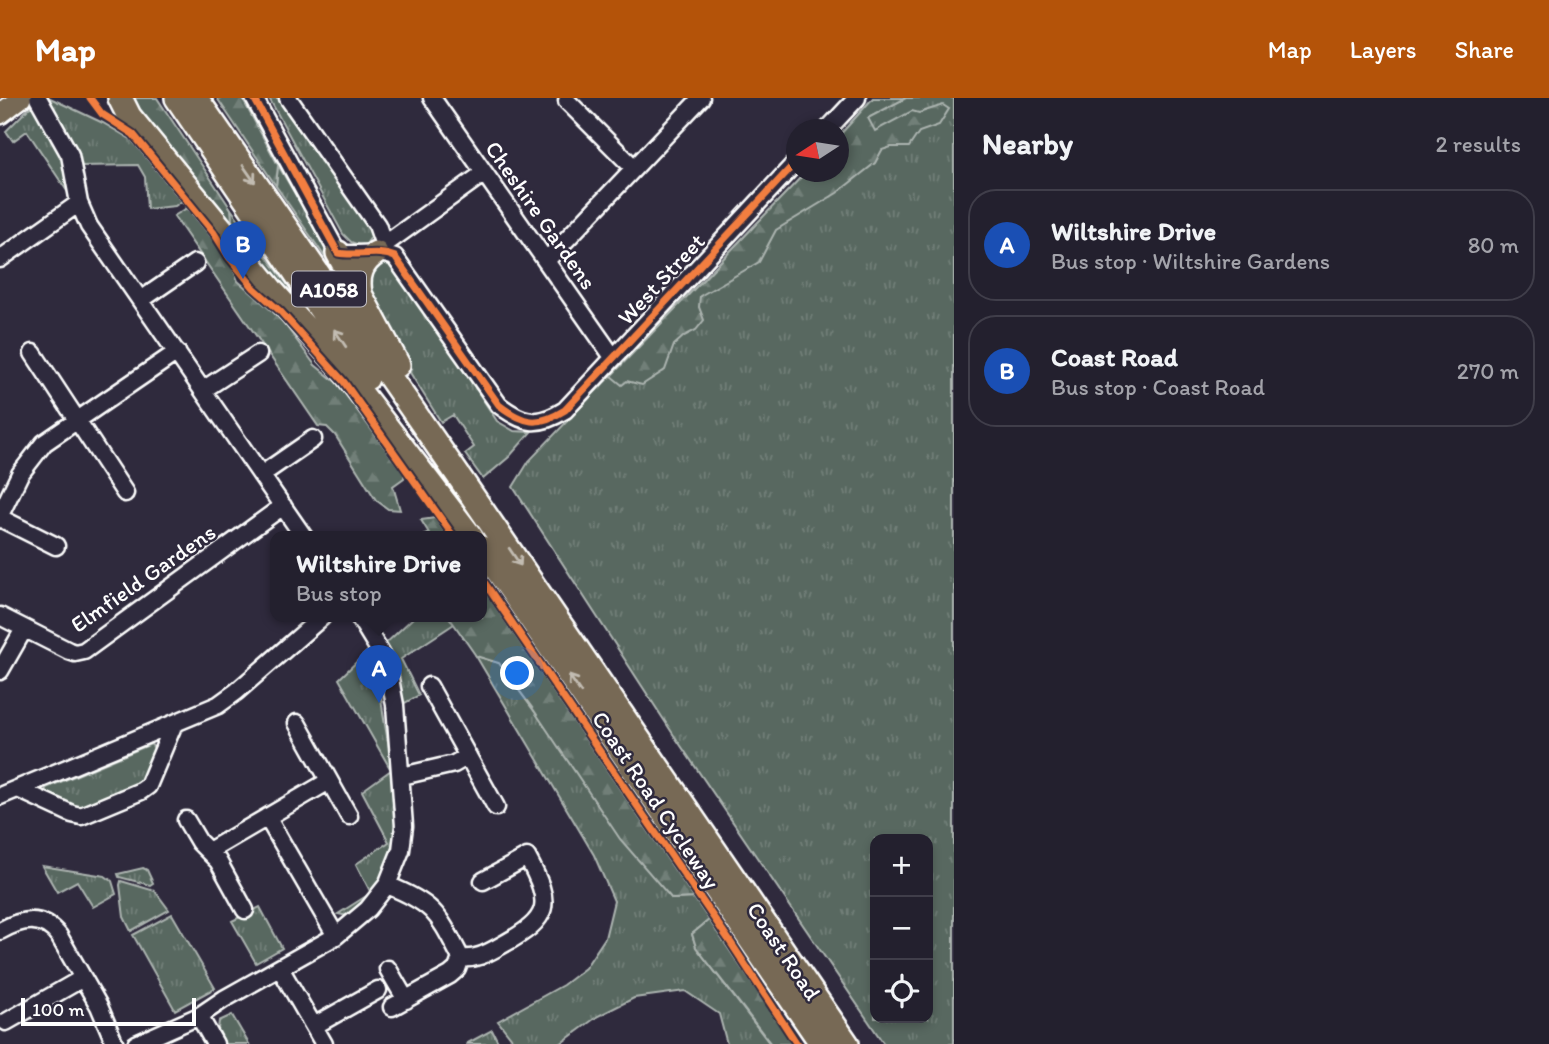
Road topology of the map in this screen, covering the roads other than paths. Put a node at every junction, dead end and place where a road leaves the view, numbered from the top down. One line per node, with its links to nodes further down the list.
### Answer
1 (37, 98): 15 (street)
2 (120, 98): 36 (highway)
3 (177, 98): 37 (highway, A1058, one-way to 3)
4 (196, 98): 31 (highway, Coast Road / A1058, one-way to 31)
5 (254, 98): 17 (street)
6 (288, 98): 16 (street)
7 (432, 98): 13 (street, Cheshire Gardens)
8 (701, 98): 12 (street)
9 (857, 98): 11 (street)
10 (567, 101): 12 (street)
11 (837, 119)
12 (634, 168): 19 (street)
13 (484, 173): 16 (street); 19 (street, Cheshire Gardens)
14 (786, 173): 26 (street, West Street)
15 (79, 203): 18 (street); 22 (street)
16 (381, 250): 17 (street); 21 (highway); 26 (street, West Street)
17 (338, 253): 21 (highway)
18 (0, 259)
19 (546, 261): 26 (street, Cheshire Gardens)
20 (195, 263): 22 (street)
21 (360, 293): 31 (highway)
22 (141, 300): 23 (street)
23 (177, 352): 27 (street); 28 (street)
24 (33, 353): 28 (street)
25 (258, 354): 27 (street)
26 (613, 358)
27 (203, 390): 30 (street)
28 (78, 420): 32 (street); 34 (street)
29 (313, 439): 30 (street)
30 (261, 475): 33 (street)
31 (463, 481): 76 (highway, Coast Road / A1058, one-way to 76)
32 (125, 493)
33 (283, 506): 35 (street); 43 (street, Elmfield Gardens)
34 (0, 517): 38 (street)
35 (300, 531)
36 (467, 531)
37 (468, 531)
38 (56, 546)
39 (487, 557): 75 (highway, Coast Road, one-way to 39)
40 (0, 616): 43 (street, Elmfield Gardens)
41 (316, 622): 47 (street)
42 (362, 622): 49 (street)
43 (24, 629): 44 (street)
44 (0, 671)
45 (429, 686): 48 (street)
46 (297, 723): 50 (street)
47 (173, 726): 51 (street); 51 (street)
48 (468, 756): 49 (street); 53 (street)
49 (402, 776): 59 (street)
50 (329, 781): 54 (street); 55 (street)
51 (18, 789): 52 (street)
52 (0, 796)
53 (496, 807)
54 (349, 816)
55 (267, 817): 57 (street); 62 (street)
56 (186, 820): 57 (street)
57 (209, 851): 60 (street)
58 (483, 881): 63 (street)
59 (387, 885): 62 (street); 63 (street)
60 (245, 910)
61 (0, 931): 66 (street)
62 (336, 936): 64 (street)
63 (461, 958): 65 (street)
64 (280, 968): 68 (street); 70 (street)
65 (388, 969)
66 (83, 978): 69 (street); 71 (street)
67 (378, 990): 70 (street)
68 (200, 1016): 72 (street); 73 (street)
69 (6, 1022)
70 (314, 1027): 74 (street)
71 (115, 1044)
72 (136, 1044)
73 (215, 1044)
74 (324, 1044)
75 (822, 1044)
76 (847, 1044)

